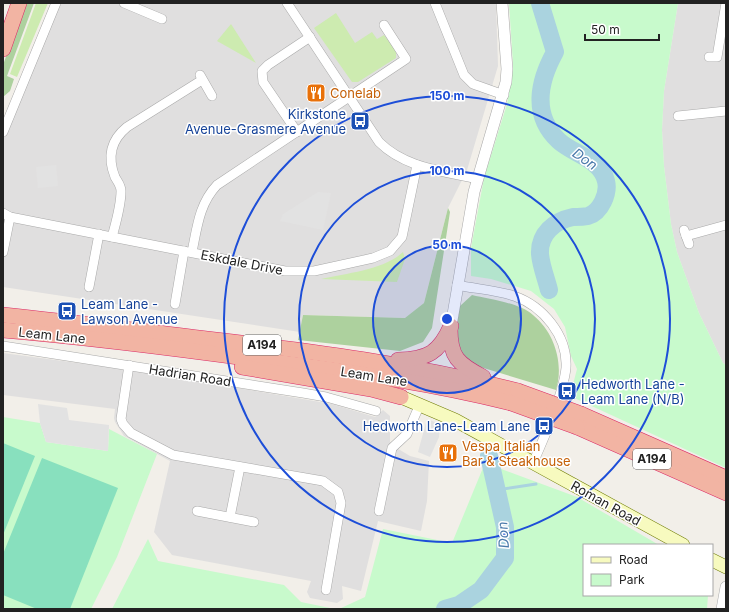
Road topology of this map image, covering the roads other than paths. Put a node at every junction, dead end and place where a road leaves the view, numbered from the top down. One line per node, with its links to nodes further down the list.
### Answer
1 (19, 3): 11 (highway)
2 (56, 3): 18 (street)
3 (124, 3): 8 (street)
4 (287, 3): 10 (street)
5 (435, 3): 13 (street)
6 (502, 3): 13 (street)
7 (726, 3): 12 (street)
8 (162, 19)
9 (384, 25): 15 (street)
10 (310, 38): 15 (street); 19 (street)
11 (3, 49)
12 (709, 57)
13 (504, 95): 21 (street)
14 (212, 96): 25 (street)
15 (350, 97): 19 (street); 20 (street)
16 (726, 110): 17 (street)
17 (678, 116)
18 (3, 132)
19 (297, 132): 28 (street)
20 (418, 165): 21 (street); 28 (street, Eskdale Drive)
21 (477, 179): 29 (street)
22 (6, 215): 24 (street, Eskdale Drive); 27 (street)
23 (726, 225): 26 (street)
24 (99, 234): 25 (street, Eskdale Drive); 30 (street)
25 (112, 237): 28 (street, Eskdale Drive)
26 (686, 237)
27 (3, 252)
28 (188, 252): 31 (street)
29 (458, 285): 33 (street); 45 (street)
30 (89, 287)
31 (175, 304)
32 (3, 315): 37 (highway, Leam Lane / A194)
33 (450, 326): 37 (highway, A194); 39 (highway, A194)
34 (3, 330): 35 (highway, Leam Lane / A194)
35 (127, 343): 40 (highway); 41 (highway, Leam Lane / A194)
36 (3, 346): 38 (street, Hadrian Road)
37 (374, 361): 39 (highway, Leam Lane / A194)
38 (129, 365): 43 (street, Hadrian Road); 46 (street)
39 (502, 387): 41 (highway, Leam Lane / A194)
40 (401, 397): 42 (main road, Roman Road)
41 (514, 397): 44 (highway, Leam Lane / A194, bridge)
42 (420, 404): 45 (main road, Roman Road); 50 (street)
43 (376, 411)
44 (579, 420): 47 (highway, Leam Lane / A194); 48 (highway, Leam Lane / A194)
45 (533, 463): 53 (main road, Roman Road)
46 (240, 467): 51 (street); 57 (street)
47 (726, 478)
48 (726, 493)
49 (197, 511): 51 (street)
50 (379, 511)
51 (230, 517): 52 (street)
52 (254, 522)
53 (682, 544)
54 (713, 560): 55 (main road)
55 (726, 567)
56 (726, 587): 58 (street)
57 (326, 590)
58 (722, 609)

